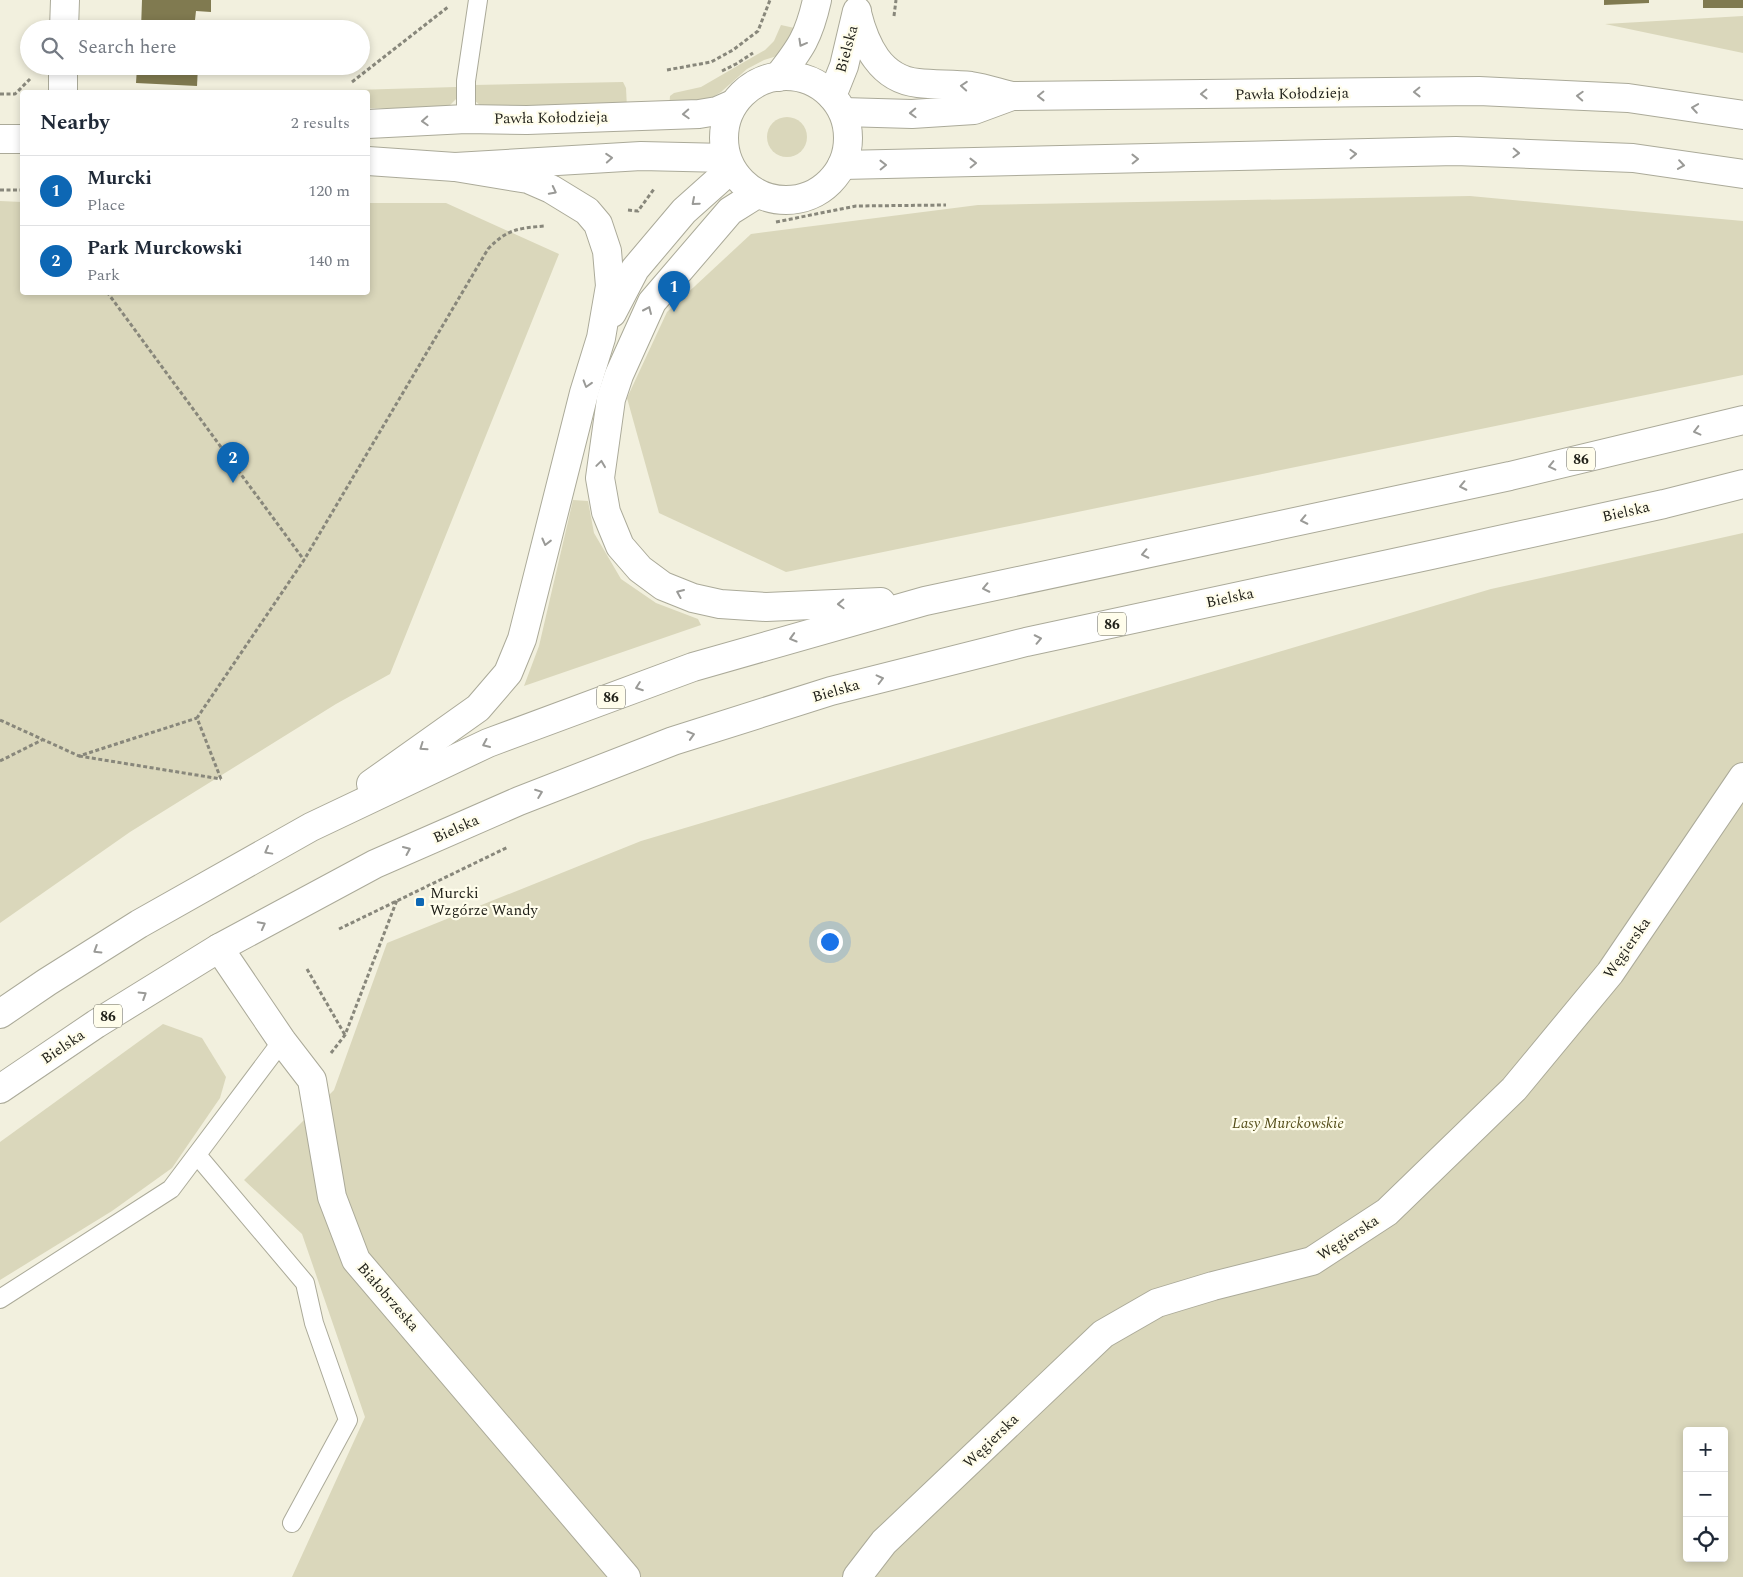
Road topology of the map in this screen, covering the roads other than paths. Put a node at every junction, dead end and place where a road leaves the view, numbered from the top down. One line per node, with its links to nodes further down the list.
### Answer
1 (65, 0): 5 (main road)
2 (478, 0): 13 (lane)
3 (817, 0): 7 (main road, one-way to 7)
4 (857, 6): 9 (main road, one-way to 4); 11 (main road, Bielska)
5 (64, 20)
6 (63, 75): 8 (main road)
7 (778, 76): 10 (main road); 11 (main road)
8 (63, 90)
9 (1012, 96): 11 (main road, Pawła Kołodzieja, one-way to 11); 12 (main road, Pawła Kołodzieja, one-way to 9)
10 (733, 104): 13 (main road, Pawła Kołodzieja, one-way to 13); 18 (main road)
11 (837, 104): 19 (main road)
12 (1743, 116)
13 (466, 119): 14 (main road, Pawła Kołodzieja, one-way to 14)
14 (370, 124)
15 (0, 139): 16 (main road)
16 (20, 139)
17 (370, 161): 20 (main road)
18 (729, 164): 20 (main road, one-way to 18); 22 (main road); 23 (main road, one-way to 23)
19 (842, 166): 21 (main road, one-way to 21); 22 (main road)
20 (455, 167): 23 (main road, one-way to 23)
21 (1743, 174)
22 (757, 194): 26 (main road, one-way to 22)
23 (601, 338): 28 (main road, one-way to 28)
24 (1743, 420): 26 (main road, 86, one-way to 26)
25 (1743, 484): 29 (main road, Bielska / 86, one-way to 25)
26 (924, 601): 28 (main road, 86, one-way to 28)
27 (1743, 777): 37 (main road, Węgierska)
28 (311, 827): 30 (main road, 86, one-way to 30)
29 (219, 948): 31 (main road, Białobrzeska); 32 (main road, Bielska / 86, one-way to 29)
30 (0, 1014)
31 (282, 1041): 33 (lane); 36 (main road, Białobrzeska)
32 (0, 1089)
33 (197, 1155): 34 (lane); 35 (lane)
34 (0, 1299)
35 (292, 1523)
36 (626, 1577)
37 (857, 1577)

